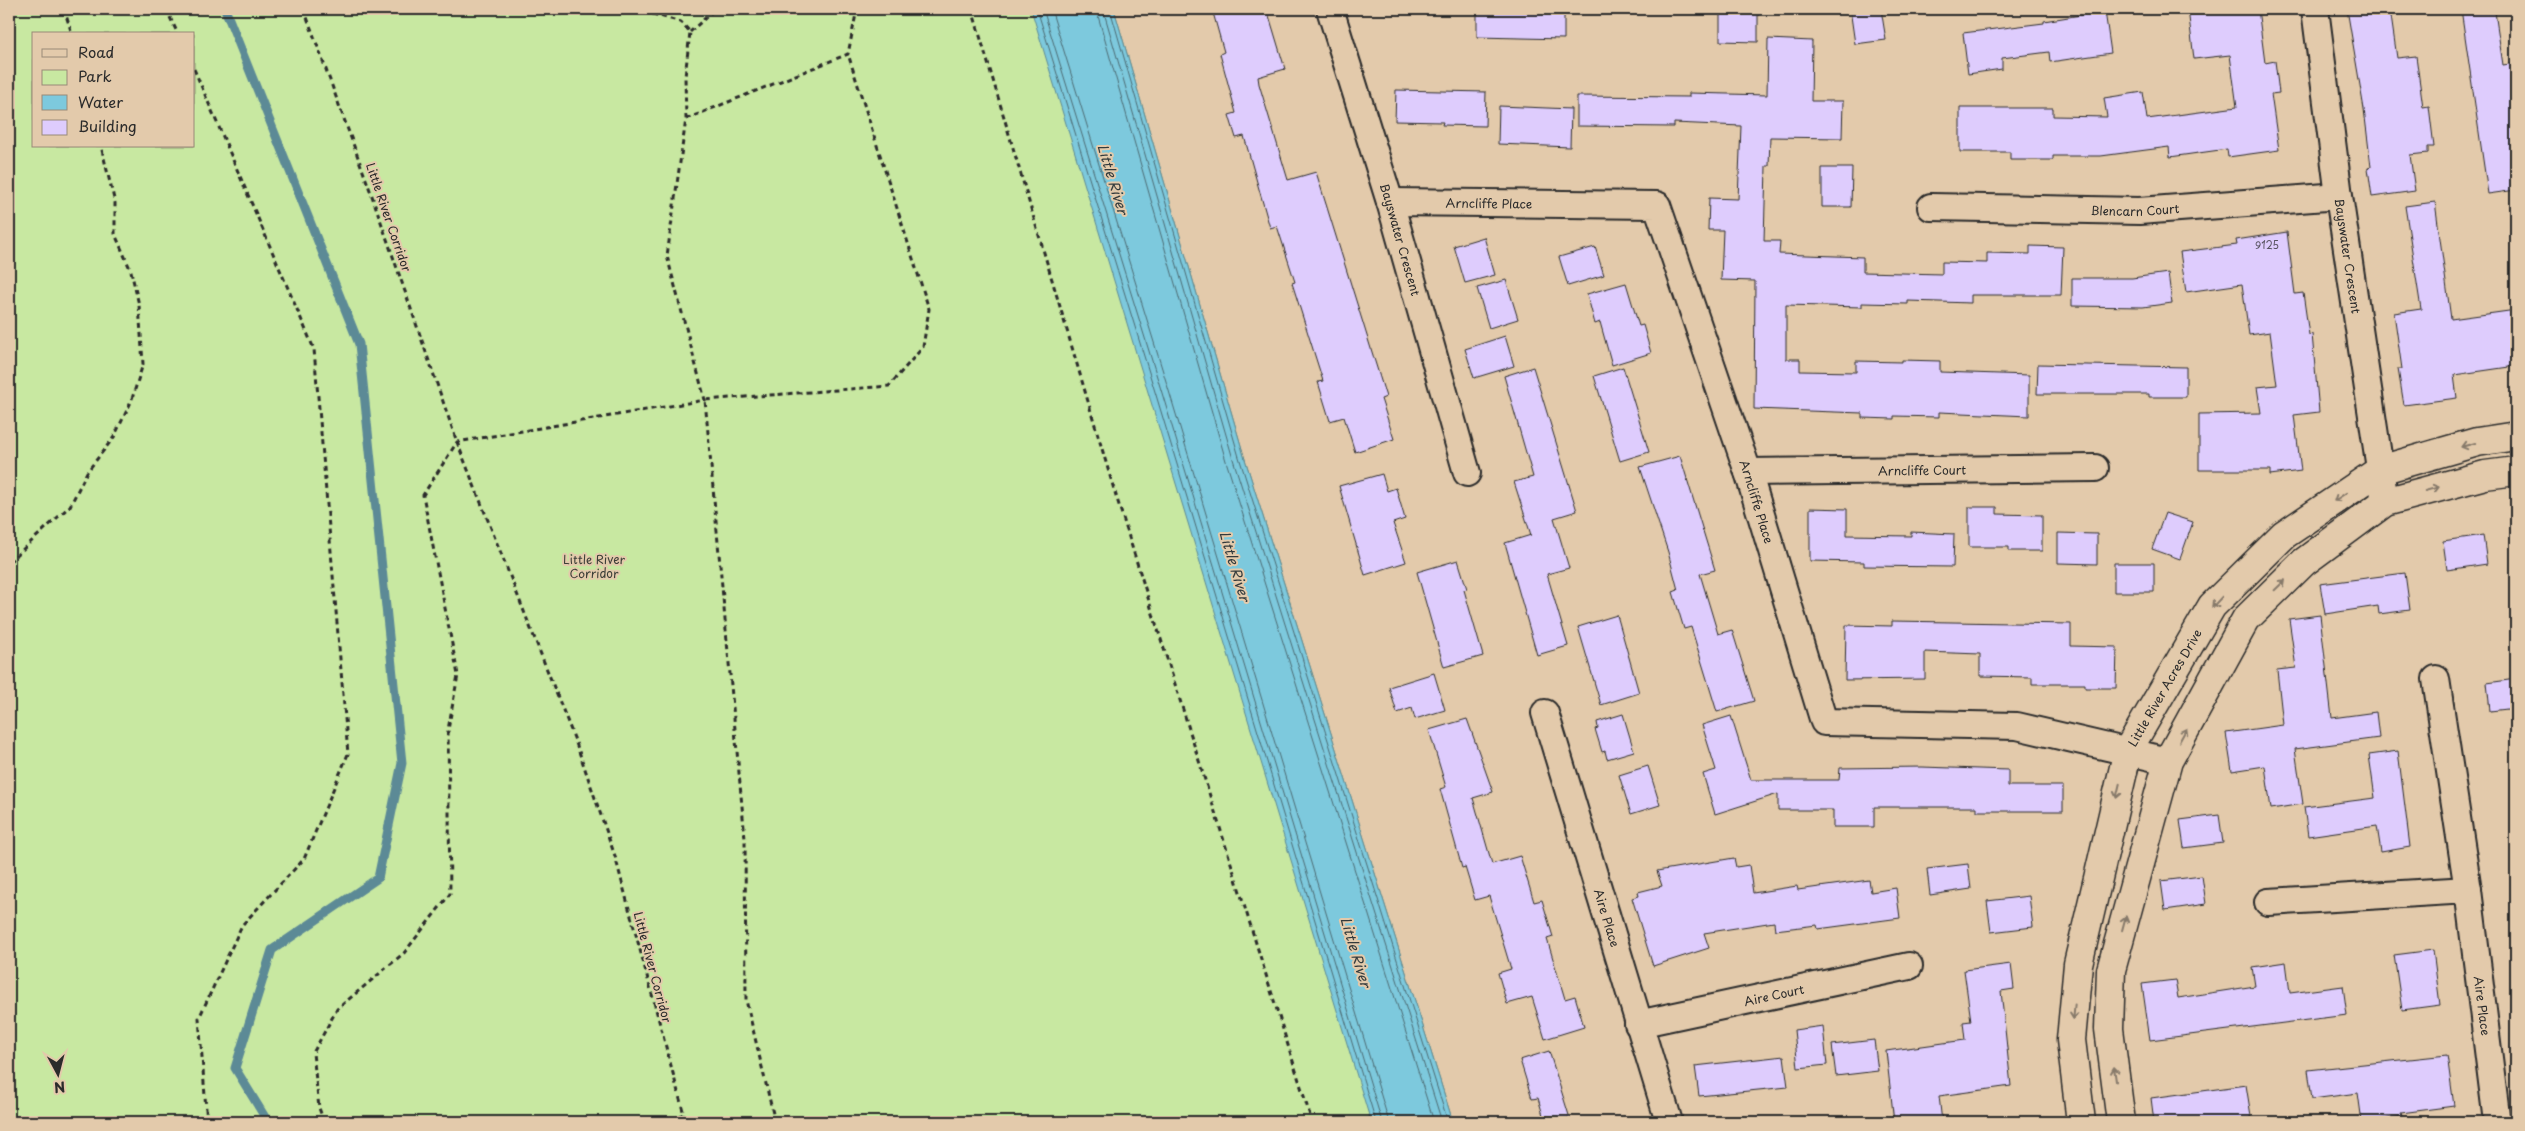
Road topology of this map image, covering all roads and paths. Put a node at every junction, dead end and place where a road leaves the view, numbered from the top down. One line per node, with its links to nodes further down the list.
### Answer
1 (64, 9): 10 (path)
2 (166, 9): 11 (path)
3 (304, 9): 22 (path, Little River Corridor)
4 (635, 9): 12 (path)
5 (715, 9): 12 (path)
6 (857, 9): 13 (path)
7 (972, 9): 44 (path)
8 (1330, 9): 18 (street, Bayswater Crescent)
9 (2315, 9): 17 (street, Bayswater Crescent)
10 (71, 32)
11 (177, 32)
12 (690, 32): 15 (path)
13 (848, 54): 15 (path); 20 (path)
14 (195, 71): 39 (path)
15 (686, 119): 20 (path)
16 (101, 148): 29 (path)
17 (2339, 196): 19 (street, Blencarn Court); 24 (street, Bayswater Crescent)
18 (1390, 202): 26 (street, Bayswater Crescent); 27 (street, Arncliffe Place)
19 (1931, 207)
20 (705, 400): 22 (path); 43 (path)
21 (2516, 436): 24 (street, Little River Acres Drive, one-way to 24)
22 (457, 442): 38 (path, Little River Corridor); 40 (path)
23 (2095, 468): 27 (street, Arncliffe Court)
24 (2380, 470): 28 (street, Bayswater Crescent); 32 (street, Little River Acres Drive, one-way to 32)
25 (2516, 471): 28 (street, one-way to 25)
26 (1467, 472)
27 (1748, 472): 32 (street, Arncliffe Place)
28 (2385, 502): 33 (street, one-way to 28)
29 (9, 562)
30 (2436, 679): 34 (street, Aire Place)
31 (1544, 712): 37 (street, Aire Place)
32 (2128, 750): 33 (street, Arncliffe Place); 46 (street, Little River Acres Drive, one-way to 46)
33 (2168, 761): 47 (street, one-way to 33)
34 (2468, 890): 35 (street); 48 (street, Aire Place)
35 (2268, 902)
36 (1909, 966): 37 (street, Aire Court)
37 (1638, 1024): 45 (street, Aire Place)
38 (683, 1114): 41 (path); 42 (path, Little River Corridor)
39 (207, 1122)
40 (324, 1122)
41 (670, 1122)
42 (686, 1122)
43 (775, 1122)
44 (1312, 1122)
45 (1669, 1122)
46 (2081, 1122)
47 (2121, 1122)
48 (2497, 1122)

